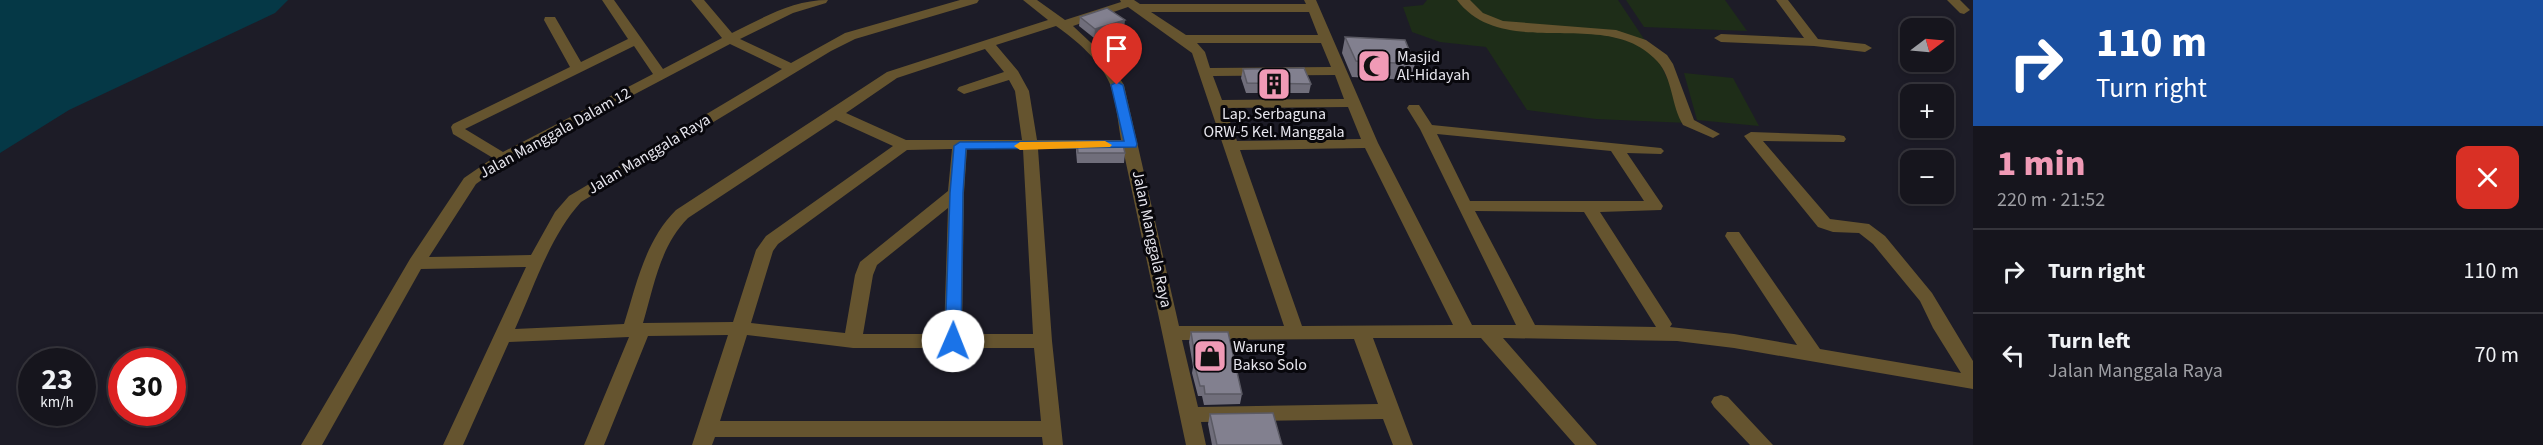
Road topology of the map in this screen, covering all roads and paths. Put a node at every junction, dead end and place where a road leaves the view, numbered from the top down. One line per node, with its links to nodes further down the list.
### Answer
1 (608, 0): 24 (street)
2 (697, 0): 21 (street)
3 (822, 0): 14 (street, Jalan Manggala Dalam 12)
4 (973, 0): 11 (street, Jalan Manggala Raya)
5 (1029, 0): 19 (street, Jalan Manggala Raya)
6 (1211, 0): 15 (street)
7 (1282, 0): 16 (street)
8 (1463, 0): 40 (street)
9 (1782, 0): 25 (street)
10 (1953, 0): 17 (street)
11 (942, 4): 28 (street, Jalan Manggala Raya)
12 (1131, 4): 15 (street); 19 (street); 22 (street)
13 (1311, 4): 16 (street); 23 (street)
14 (784, 5): 21 (street, Jalan Manggala Dalam 12)
15 (1224, 8): 16 (street)
16 (1295, 8)
17 (1964, 10)
18 (550, 20): 29 (street)
19 (1061, 23): 26 (street); 42 (street, Jalan Manggala Raya)
20 (1721, 38): 25 (street)
21 (730, 39): 28 (street); 33 (street, Jalan Manggala Dalam 12)
22 (1184, 39): 23 (street); 31 (street)
23 (1326, 39): 30 (street)
24 (636, 40): 29 (street); 33 (street)
25 (1814, 42): 27 (street)
26 (987, 43): 32 (street); 38 (street)
27 (1865, 48)
28 (791, 68): 55 (street, Jalan Manggala Raya)
29 (578, 69): 50 (street)
30 (1339, 71): 31 (street); 36 (street)
31 (1207, 72): 35 (street)
32 (1013, 74): 34 (street); 46 (street)
33 (660, 75): 50 (street, Jalan Manggala Dalam 12)
34 (964, 90)
35 (1217, 104): 36 (street); 47 (street)
36 (1352, 104): 43 (street)
37 (1414, 108): 39 (street)
38 (835, 114): 44 (street); 59 (street)
39 (1427, 129): 48 (street); 52 (street)
40 (1713, 134)
41 (1839, 139): 71 (street)
42 (1131, 144): 46 (street); 65 (street, Jalan Manggala Raya)
43 (1370, 144): 47 (street); 60 (street)
44 (904, 145): 45 (street); 58 (street)
45 (960, 146): 46 (street); 51 (street)
46 (1030, 146): 69 (street)
47 (1231, 146): 61 (street)
48 (1616, 147): 49 (street); 53 (street)
49 (1656, 150)
50 (503, 158): 56 (street, Jalan Manggala Dalam 12)
51 (956, 193): 67 (street); 68 (street)
52 (1464, 206): 53 (street); 64 (street)
53 (1589, 207): 57 (street)
54 (1733, 236): 70 (street)
55 (537, 261): 56 (street); 66 (street, Jalan Manggala Raya)
56 (416, 263): 78 (street, Jalan Manggala Dalam 12)
57 (1663, 324)
58 (740, 328): 59 (street); 67 (street); 76 (street)
59 (637, 330): 66 (street); 80 (street)
60 (1465, 330): 62 (street); 63 (street)
61 (1295, 331): 62 (street); 65 (street)
62 (1361, 331): 74 (street)
63 (1486, 331): 64 (street); 83 (street)
64 (1529, 331): 70 (street)
65 (1172, 333): 75 (street, Jalan Manggala Raya)
66 (504, 336): 79 (street, Jalan Manggala Raya)
67 (853, 341): 68 (street)
68 (953, 341): 69 (street)
69 (1043, 341): 77 (street)
70 (1814, 355): 72 (street)
71 (1973, 376)
72 (1973, 382)
73 (1721, 402): 84 (street)
74 (1391, 411): 75 (street); 82 (street)
75 (1191, 415): 81 (street, Jalan Manggala Raya)
76 (704, 437): 77 (street)
77 (1052, 437)
78 (311, 445)
79 (453, 445)
80 (594, 445)
81 (1196, 445)
82 (1403, 445)
83 (1587, 445)
84 (1762, 445)

